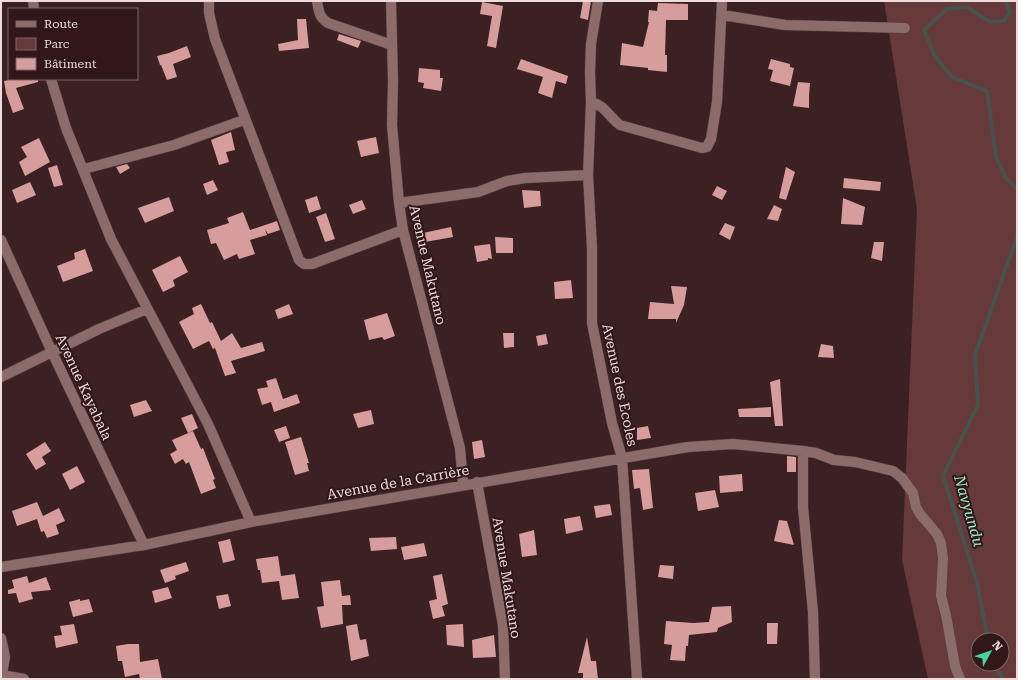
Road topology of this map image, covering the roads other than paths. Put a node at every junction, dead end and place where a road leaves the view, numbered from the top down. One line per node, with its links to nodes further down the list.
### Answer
1 (209, 1): 11 (street)
2 (317, 1): 8 (street)
3 (392, 1): 8 (street, Avenue Makutano)
4 (598, 1): 10 (street, Avenue des Ecoles)
5 (722, 1): 6 (street)
6 (722, 15): 7 (street); 10 (street)
7 (904, 28)
8 (392, 45): 14 (street, Avenue Makutano)
9 (51, 80): 12 (street)
10 (591, 102): 13 (street, Avenue des Ecoles)
11 (244, 120): 12 (street); 15 (street)
12 (84, 169): 17 (street)
13 (588, 175): 14 (street); 21 (street, Avenue des Ecoles)
14 (399, 202): 15 (street, Avenue Makutano)
15 (403, 230): 23 (street, Avenue Makutano)
16 (1, 240): 18 (street, Avenue Kayabala)
17 (147, 309): 18 (street); 24 (street)
18 (52, 352): 19 (street); 25 (street, Avenue Kayabala)
19 (1, 377)
20 (802, 451): 21 (street, Avenue de la Carrière); 32 (street); 33 (street, Avenue de la Carrière)
21 (622, 458): 22 (street, Avenue de la Carrière); 31 (street, Avenue des Ecoles)
22 (477, 482): 23 (street, Avenue de la Carrière); 30 (street, Avenue Makutano)
23 (463, 484): 24 (street, Avenue de la Carrière)
24 (251, 522): 25 (street, Avenue de la Carrière)
25 (144, 545): 26 (street, Avenue de la Carrière)
26 (1, 567)
27 (1, 638): 28 (street)
28 (2, 677): 29 (street)
29 (24, 679)
30 (505, 679)
31 (637, 679)
32 (815, 679)
33 (960, 679)

